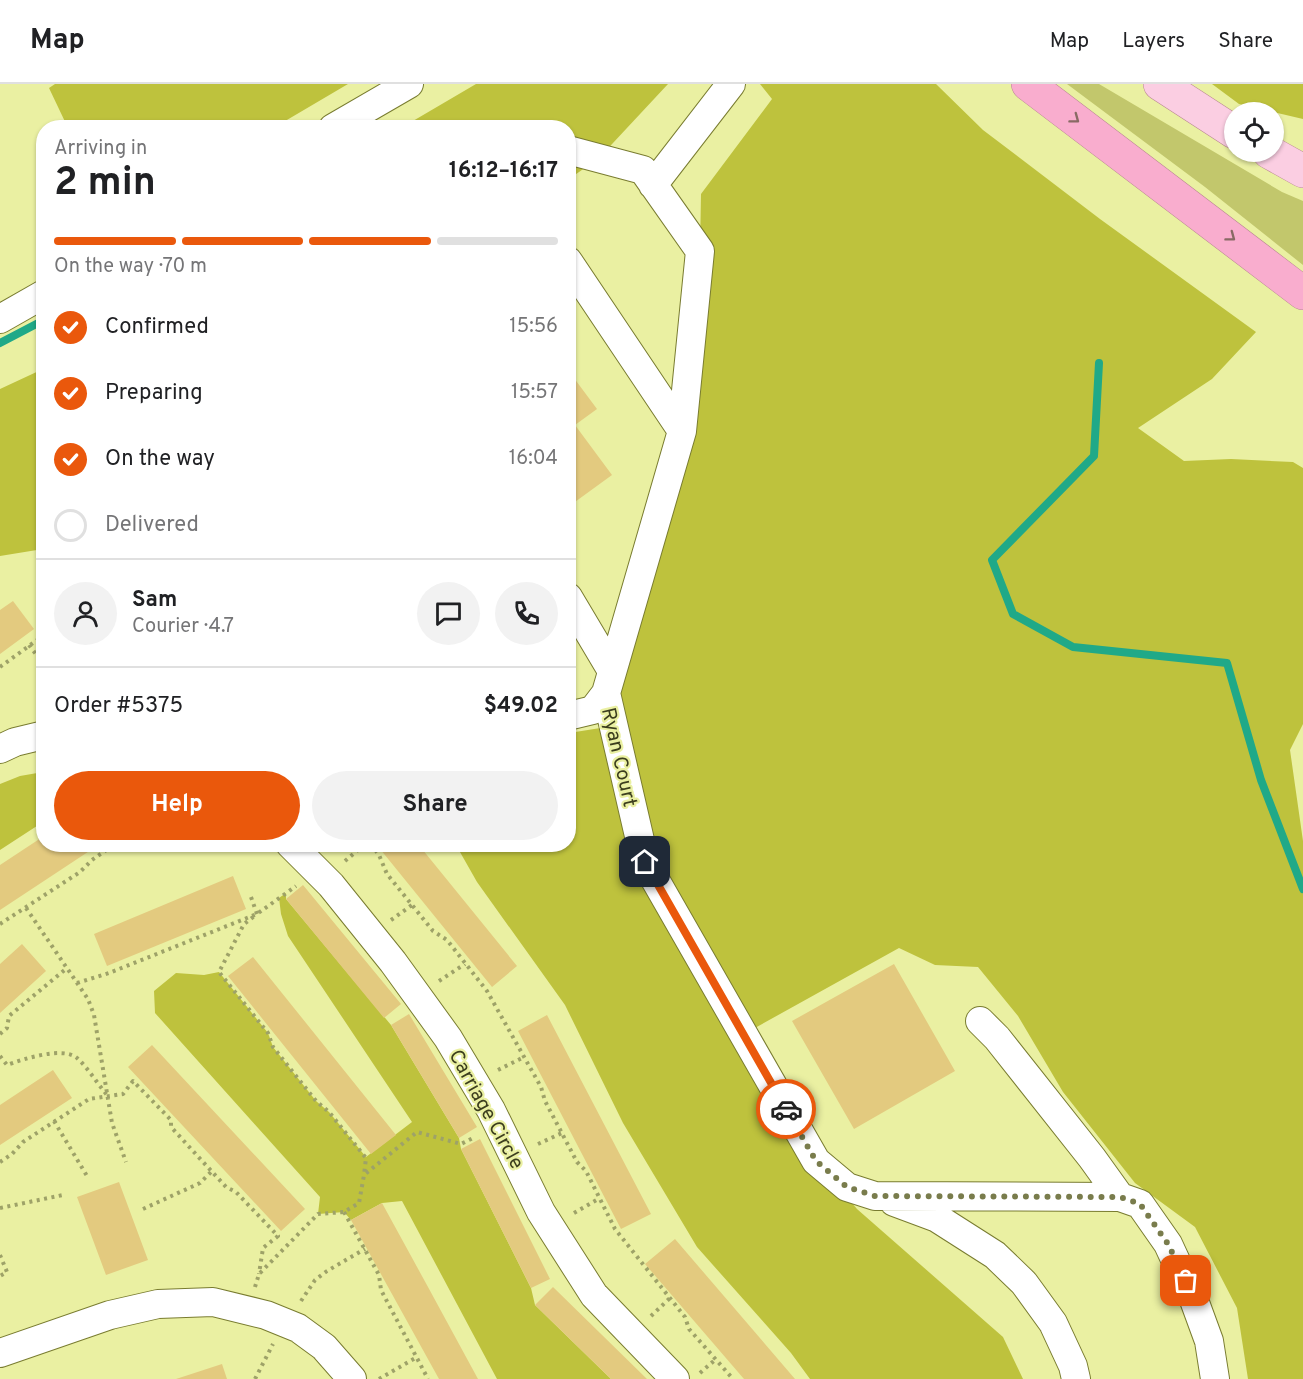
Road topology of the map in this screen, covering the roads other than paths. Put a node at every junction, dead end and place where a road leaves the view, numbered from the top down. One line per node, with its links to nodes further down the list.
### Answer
1 (409, 84): 5 (street)
2 (731, 84): 10 (street)
3 (1028, 84): 12 (highway, one-way to 12)
4 (1160, 84): 6 (main road)
5 (347, 120)
6 (1224, 126)
7 (576, 152): 10 (street, Ryan Court)
8 (1284, 160): 9 (main road)
9 (1303, 171)
10 (654, 185): 15 (street, Ryan Court)
11 (576, 273): 15 (street)
12 (1303, 293)
13 (36, 299): 14 (street)
14 (0, 319)
15 (682, 431): 17 (street, Ryan Court)
16 (576, 614): 17 (street)
17 (609, 682): 18 (street); 23 (street, Ryan Court)
18 (576, 714)
19 (36, 737): 20 (street)
20 (0, 749)
21 (298, 852): 27 (street, Carriage Circle)
22 (980, 1021): 24 (street)
23 (875, 1196): 24 (street, Ryan Court); 28 (street)
24 (1120, 1197): 29 (street)
25 (0, 1353): 26 (street)
26 (352, 1379)
27 (675, 1379)
28 (1076, 1379)
29 (1215, 1379)

